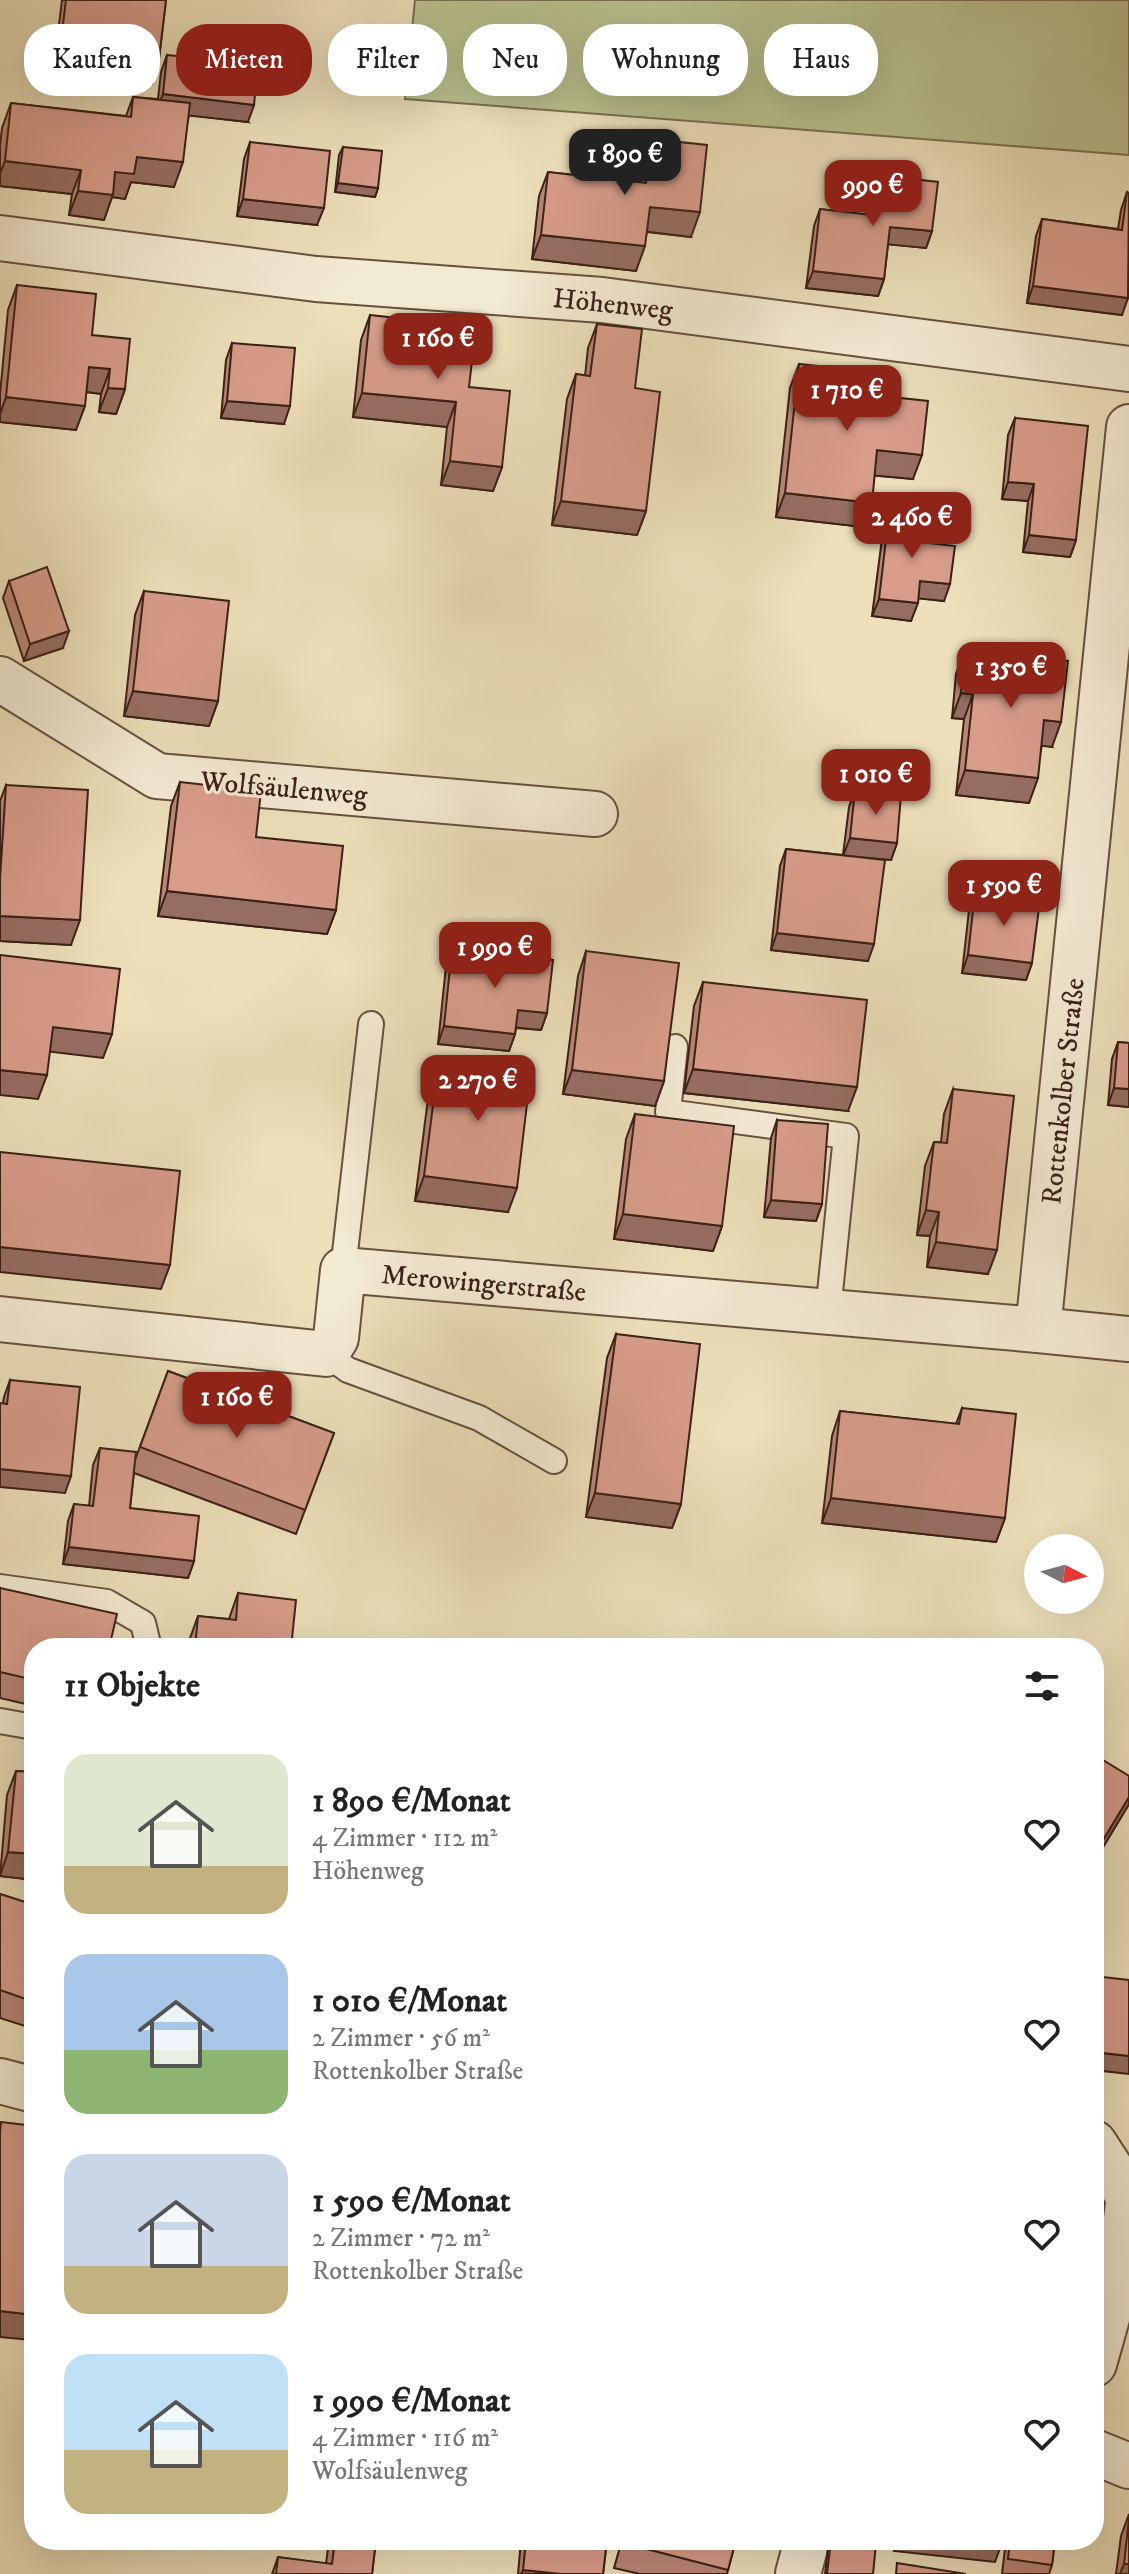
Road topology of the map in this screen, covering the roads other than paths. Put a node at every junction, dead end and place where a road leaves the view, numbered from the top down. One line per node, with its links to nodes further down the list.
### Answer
1 (0, 238): 2 (street, Höhenweg)
2 (1129, 369)
3 (1129, 427): 11 (street, Rottenkolber Straße)
4 (0, 679): 5 (street, Wolfsäulenweg)
5 (595, 814)
6 (371, 1024): 8 (lane)
7 (675, 1047): 9 (lane)
8 (343, 1270): 9 (street, Merowingerstraße); 13 (street, Merowingerstraße)
9 (828, 1312): 11 (street, Merowingerstraße)
10 (0, 1319): 13 (street)
11 (1038, 1330): 12 (street)
12 (1129, 1339)
13 (326, 1354): 14 (lane)
14 (554, 1461)
15 (0, 1587): 16 (lane)
16 (147, 1638)
17 (0, 1721): 18 (lane)
18 (24, 1725)
19 (0, 2081): 20 (street)
20 (24, 2087)
21 (1104, 2158): 22 (street)
22 (1129, 2197): 23 (street)
23 (1104, 2329)
24 (1104, 2456): 25 (street)
25 (1129, 2466)
26 (804, 2550): 27 (street)
27 (798, 2574)

